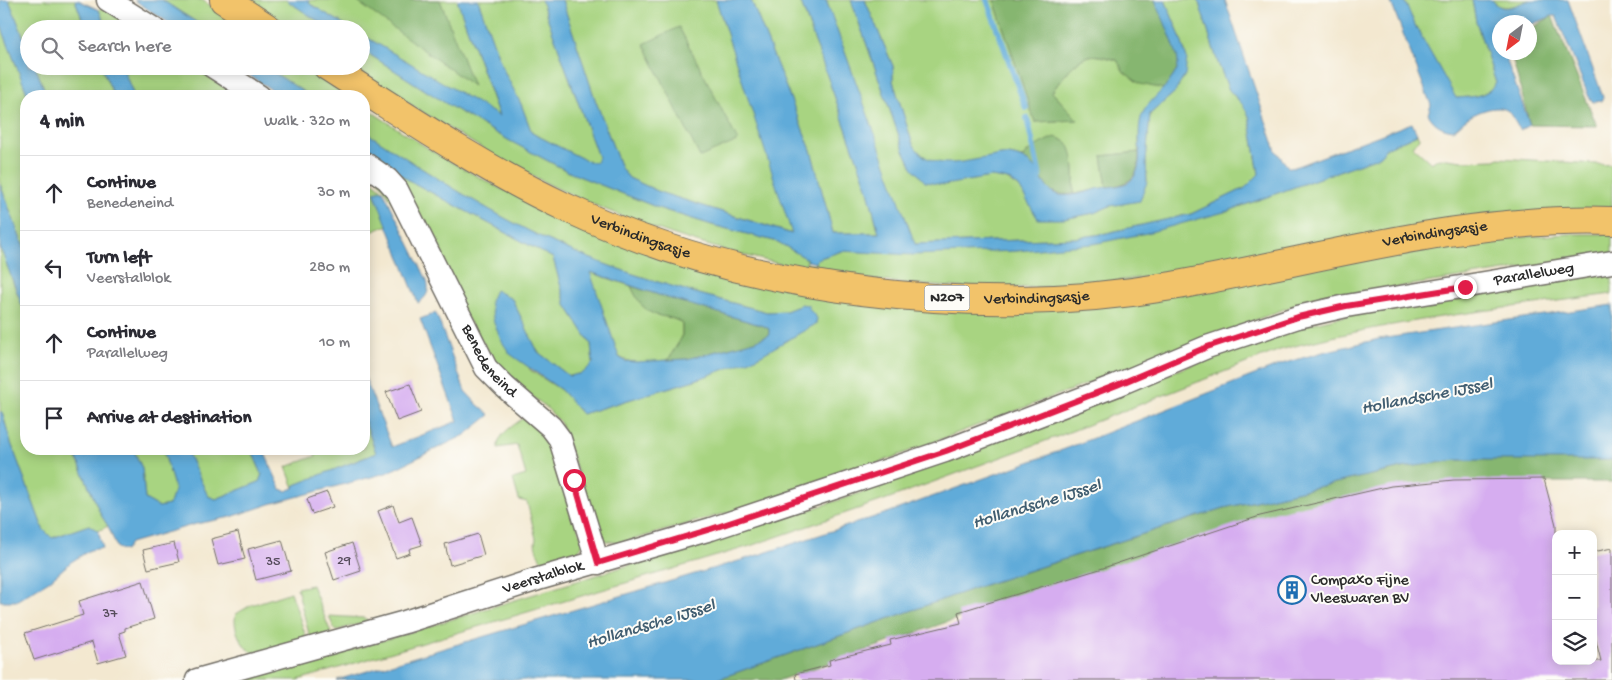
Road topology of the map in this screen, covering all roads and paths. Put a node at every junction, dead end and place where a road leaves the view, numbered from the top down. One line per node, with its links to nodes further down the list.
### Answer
1 (108, 0): 3 (street)
2 (224, 0): 4 (main road)
3 (140, 20)
4 (255, 20)
5 (226, 75): 7 (street)
6 (341, 75): 8 (main road, Verbindingsasje / N207)
7 (250, 90)
8 (365, 90)
9 (370, 93): 11 (main road, Verbindingsasje / N207)
10 (370, 167): 14 (street, Benedeneind)
11 (1612, 221)
12 (1612, 262): 13 (street, Parallelweg)
13 (1428, 293): 14 (street, Veerstalblok)
14 (598, 563): 15 (street, Veerstalblok)
15 (197, 680)

